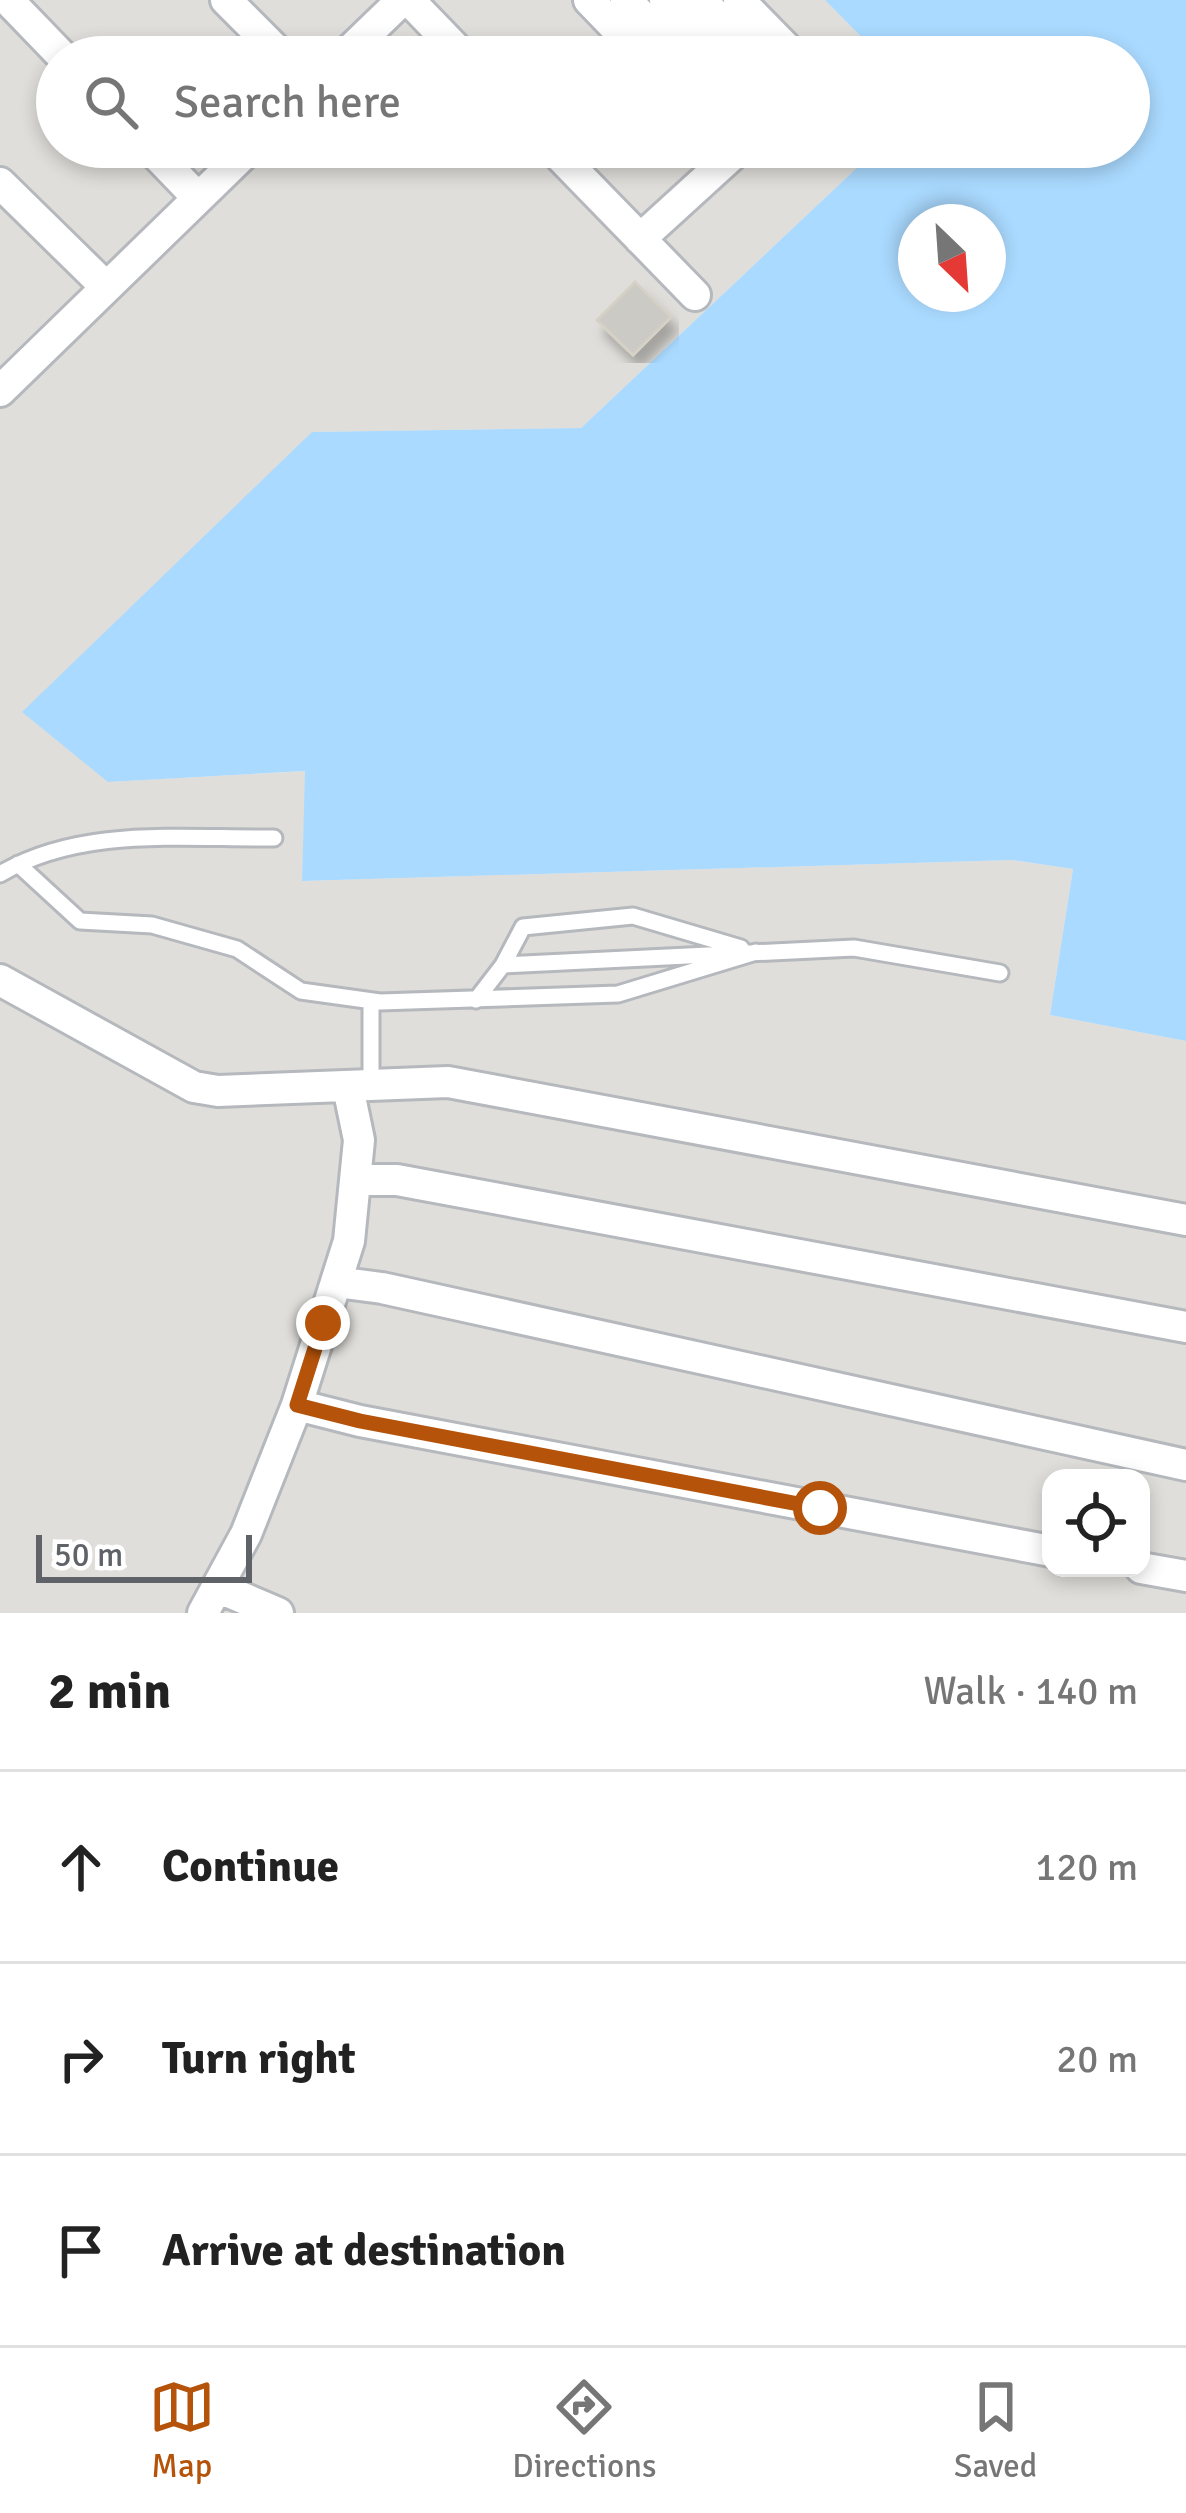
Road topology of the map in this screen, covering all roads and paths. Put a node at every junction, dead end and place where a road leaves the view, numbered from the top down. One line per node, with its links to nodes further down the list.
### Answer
1 (8, 0): 9 (street)
2 (226, 0): 10 (street)
3 (405, 0): 11 (street); 12 (street)
4 (589, 0): 13 (street)
5 (626, 0): 14 (street)
6 (664, 0): 15 (street)
7 (701, 0): 16 (street)
8 (739, 0): 17 (street)
9 (43, 36)
10 (262, 36)
11 (366, 36)
12 (442, 36)
13 (624, 36)
14 (661, 36)
15 (699, 36)
16 (736, 36)
17 (774, 36)
18 (169, 168): 23 (street)
19 (229, 168): 23 (street)
20 (571, 168): 24 (street)
21 (715, 168): 24 (street)
22 (0, 183): 25 (street)
23 (198, 198): 25 (street)
24 (640, 239): 26 (street)
25 (106, 287): 27 (street)
26 (695, 295)
27 (0, 391)
28 (274, 838): 29 (lane)
29 (18, 864): 30 (lane); 35 (lane)
30 (0, 874)
31 (756, 952): 32 (lane); 32 (lane); 33 (lane); 36 (lane)
32 (503, 964): 36 (lane)
33 (1000, 973)
34 (0, 980): 37 (street)
35 (371, 1000): 36 (lane); 37 (lane)
36 (476, 1000)
37 (359, 1086): 38 (street); 39 (street)
38 (355, 1180): 40 (street); 41 (street)
39 (1186, 1220)
40 (336, 1282): 42 (street); 43 (street)
41 (1186, 1327)
42 (297, 1405): 44 (street); 47 (street)
43 (1186, 1465)
44 (1042, 1549)
45 (1150, 1570): 46 (street)
46 (1186, 1576)
47 (210, 1600): 48 (street)
48 (278, 1613)

